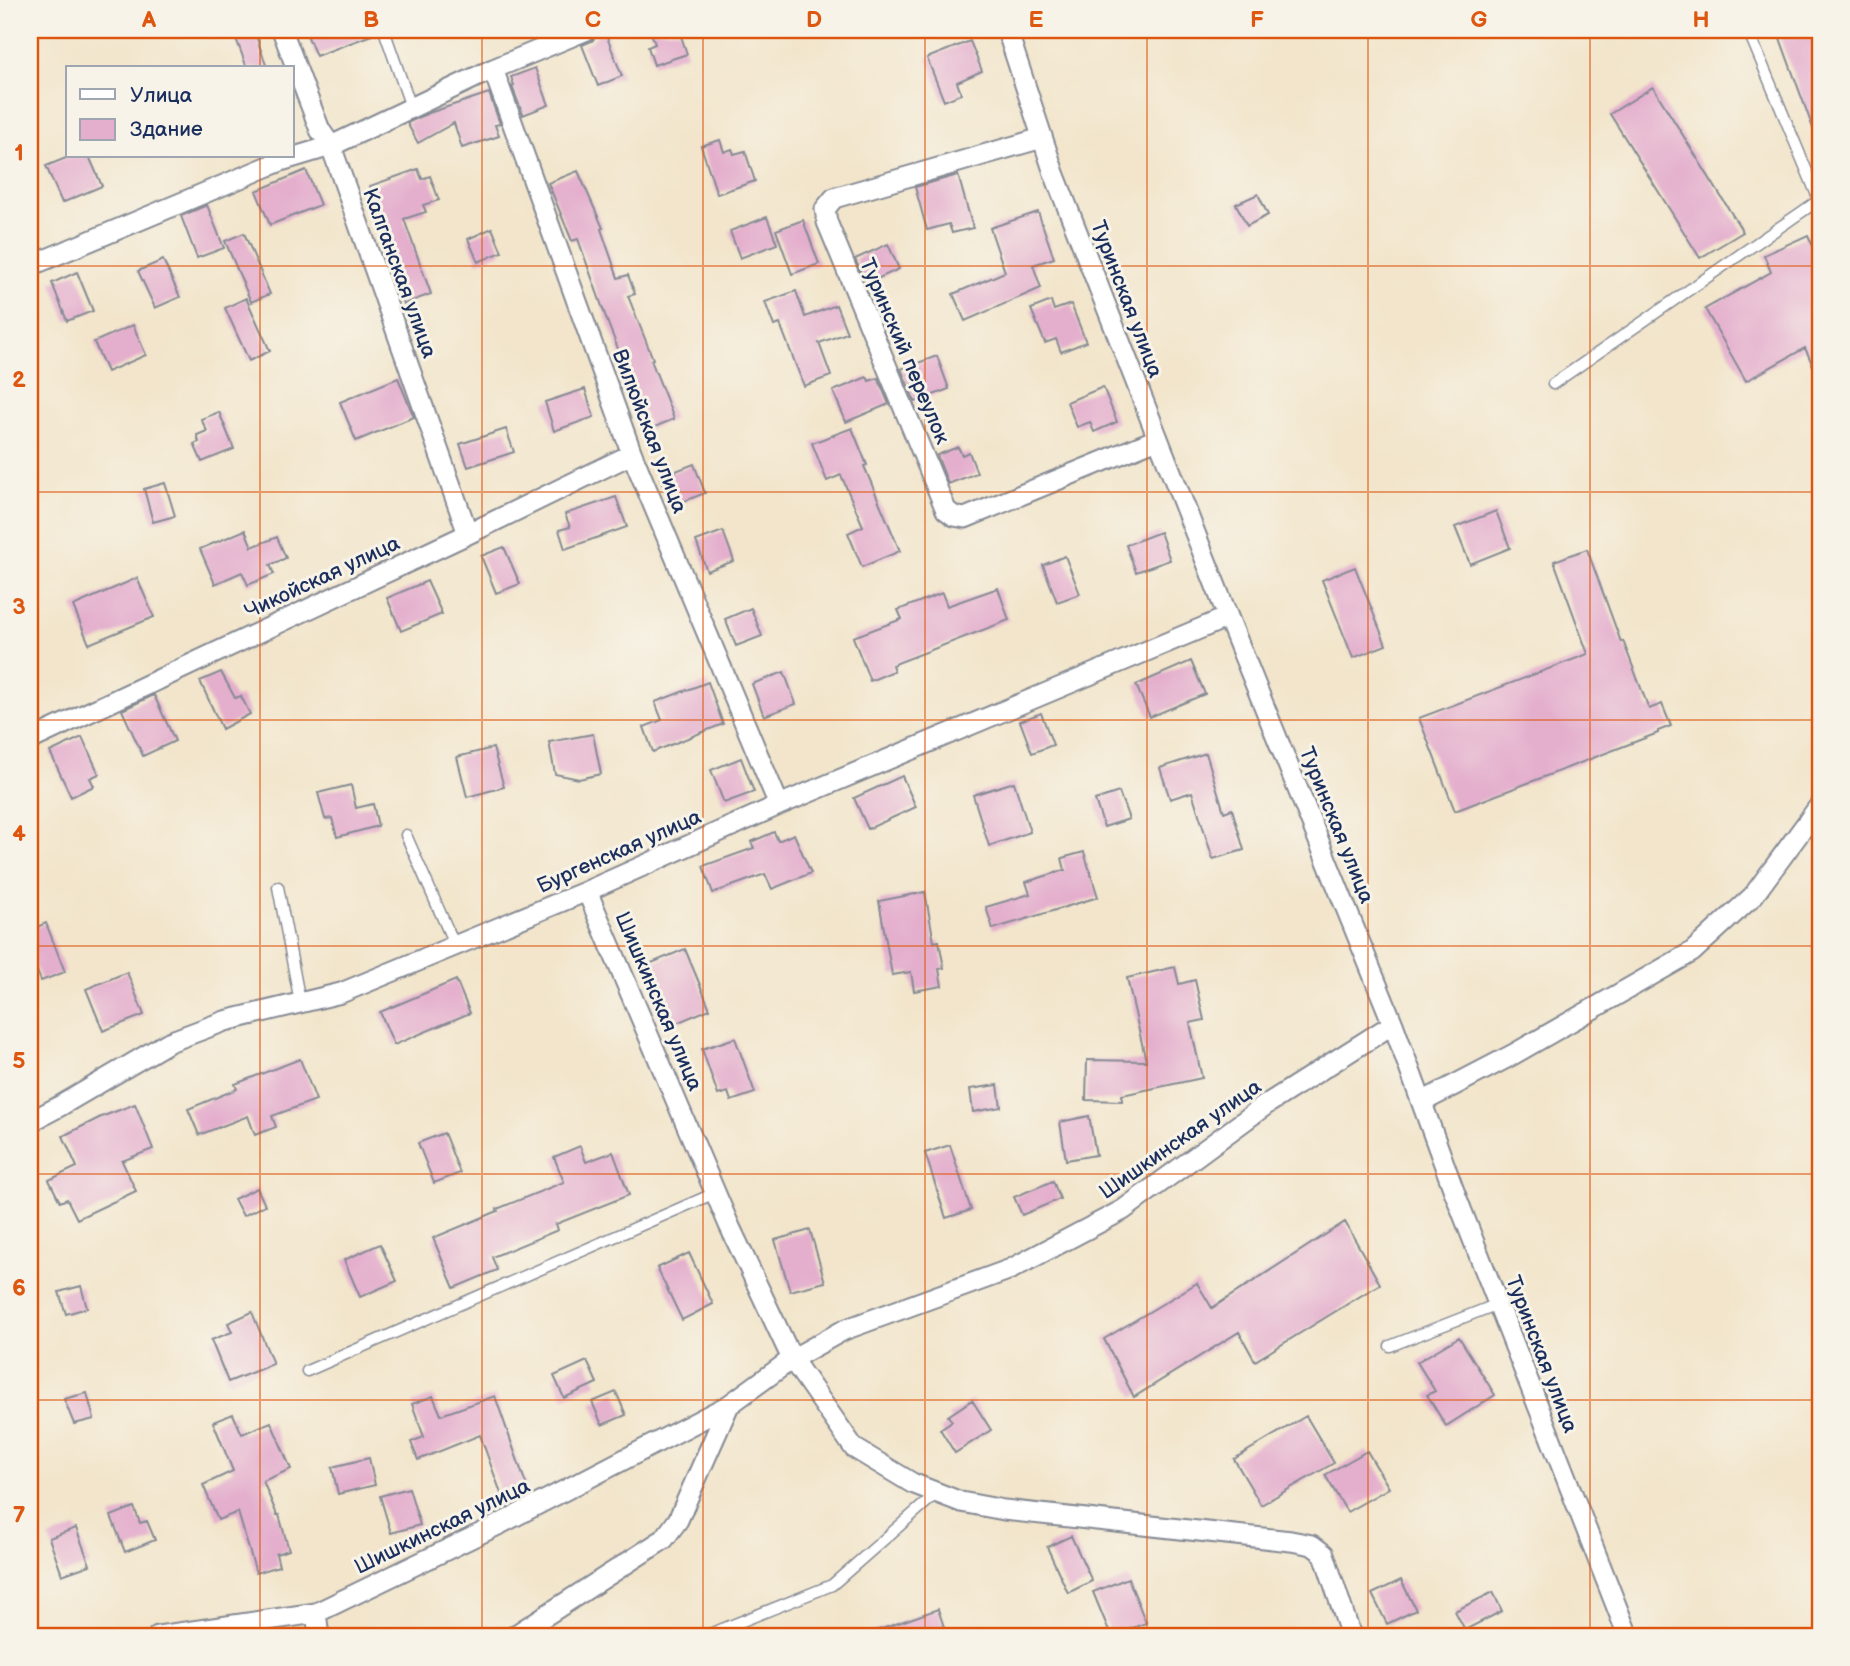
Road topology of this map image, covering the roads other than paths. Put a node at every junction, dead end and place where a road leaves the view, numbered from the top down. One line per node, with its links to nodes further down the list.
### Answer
1 (282, 30): 9 (street, Калганская улица)
2 (384, 30): 7 (lane)
3 (587, 30): 6 (street)
4 (1007, 30): 8 (street, Туринская улица)
5 (1748, 30): 13 (lane)
6 (493, 69): 7 (street); 15 (street, Вилюйская улица)
7 (411, 107): 9 (street)
8 (1042, 138): 14 (street, Туринская улица); 14 (street, Туринский переулок)
9 (331, 146): 10 (street); 16 (street, Калганская улица)
10 (294, 157)
11 (291, 158): 12 (street)
12 (30, 266)
13 (1553, 384)
14 (1157, 439): 17 (street, Туринская улица)
15 (632, 454): 16 (street, Чикойская улица); 19 (street, Вилюйская улица)
16 (468, 534): 18 (street, Чикойская улица)
17 (1228, 617): 19 (street, Бургенская улица); 26 (street, Туринская улица)
18 (30, 740)
19 (779, 805): 23 (street, Бургенская улица)
20 (1820, 805): 27 (street)
21 (406, 835): 24 (lane)
22 (278, 887): 25 (lane)
23 (587, 891): 24 (street, Бургенская улица); 29 (street, Шишкинская улица)
24 (455, 946): 25 (street, Бургенская улица)
25 (300, 1002): 28 (street, Бургенская улица)
26 (1393, 1024): 27 (street, Туринская улица); 32 (street, Шишкинская улица)
27 (1422, 1102): 30 (street, Туринская улица)
28 (30, 1122)
29 (715, 1193): 32 (street, Шишкинская улица); 33 (lane)
30 (1498, 1304): 31 (lane); 42 (street, Туринская улица)
31 (1390, 1346)
32 (792, 1359): 34 (street, Шишкинская улица); 35 (street, Шишкинская улица)
33 (307, 1371)
34 (729, 1405): 36 (street, Шишкинская улица); 39 (street, Шишкинская улица)
35 (938, 1493): 40 (lane); 41 (street, Шишкинская улица)
36 (316, 1613): 37 (street, Шишкинская улица); 38 (street)
37 (158, 1636)
38 (319, 1636)
39 (514, 1636)
40 (705, 1636)
41 (1351, 1636)
42 (1628, 1636)

